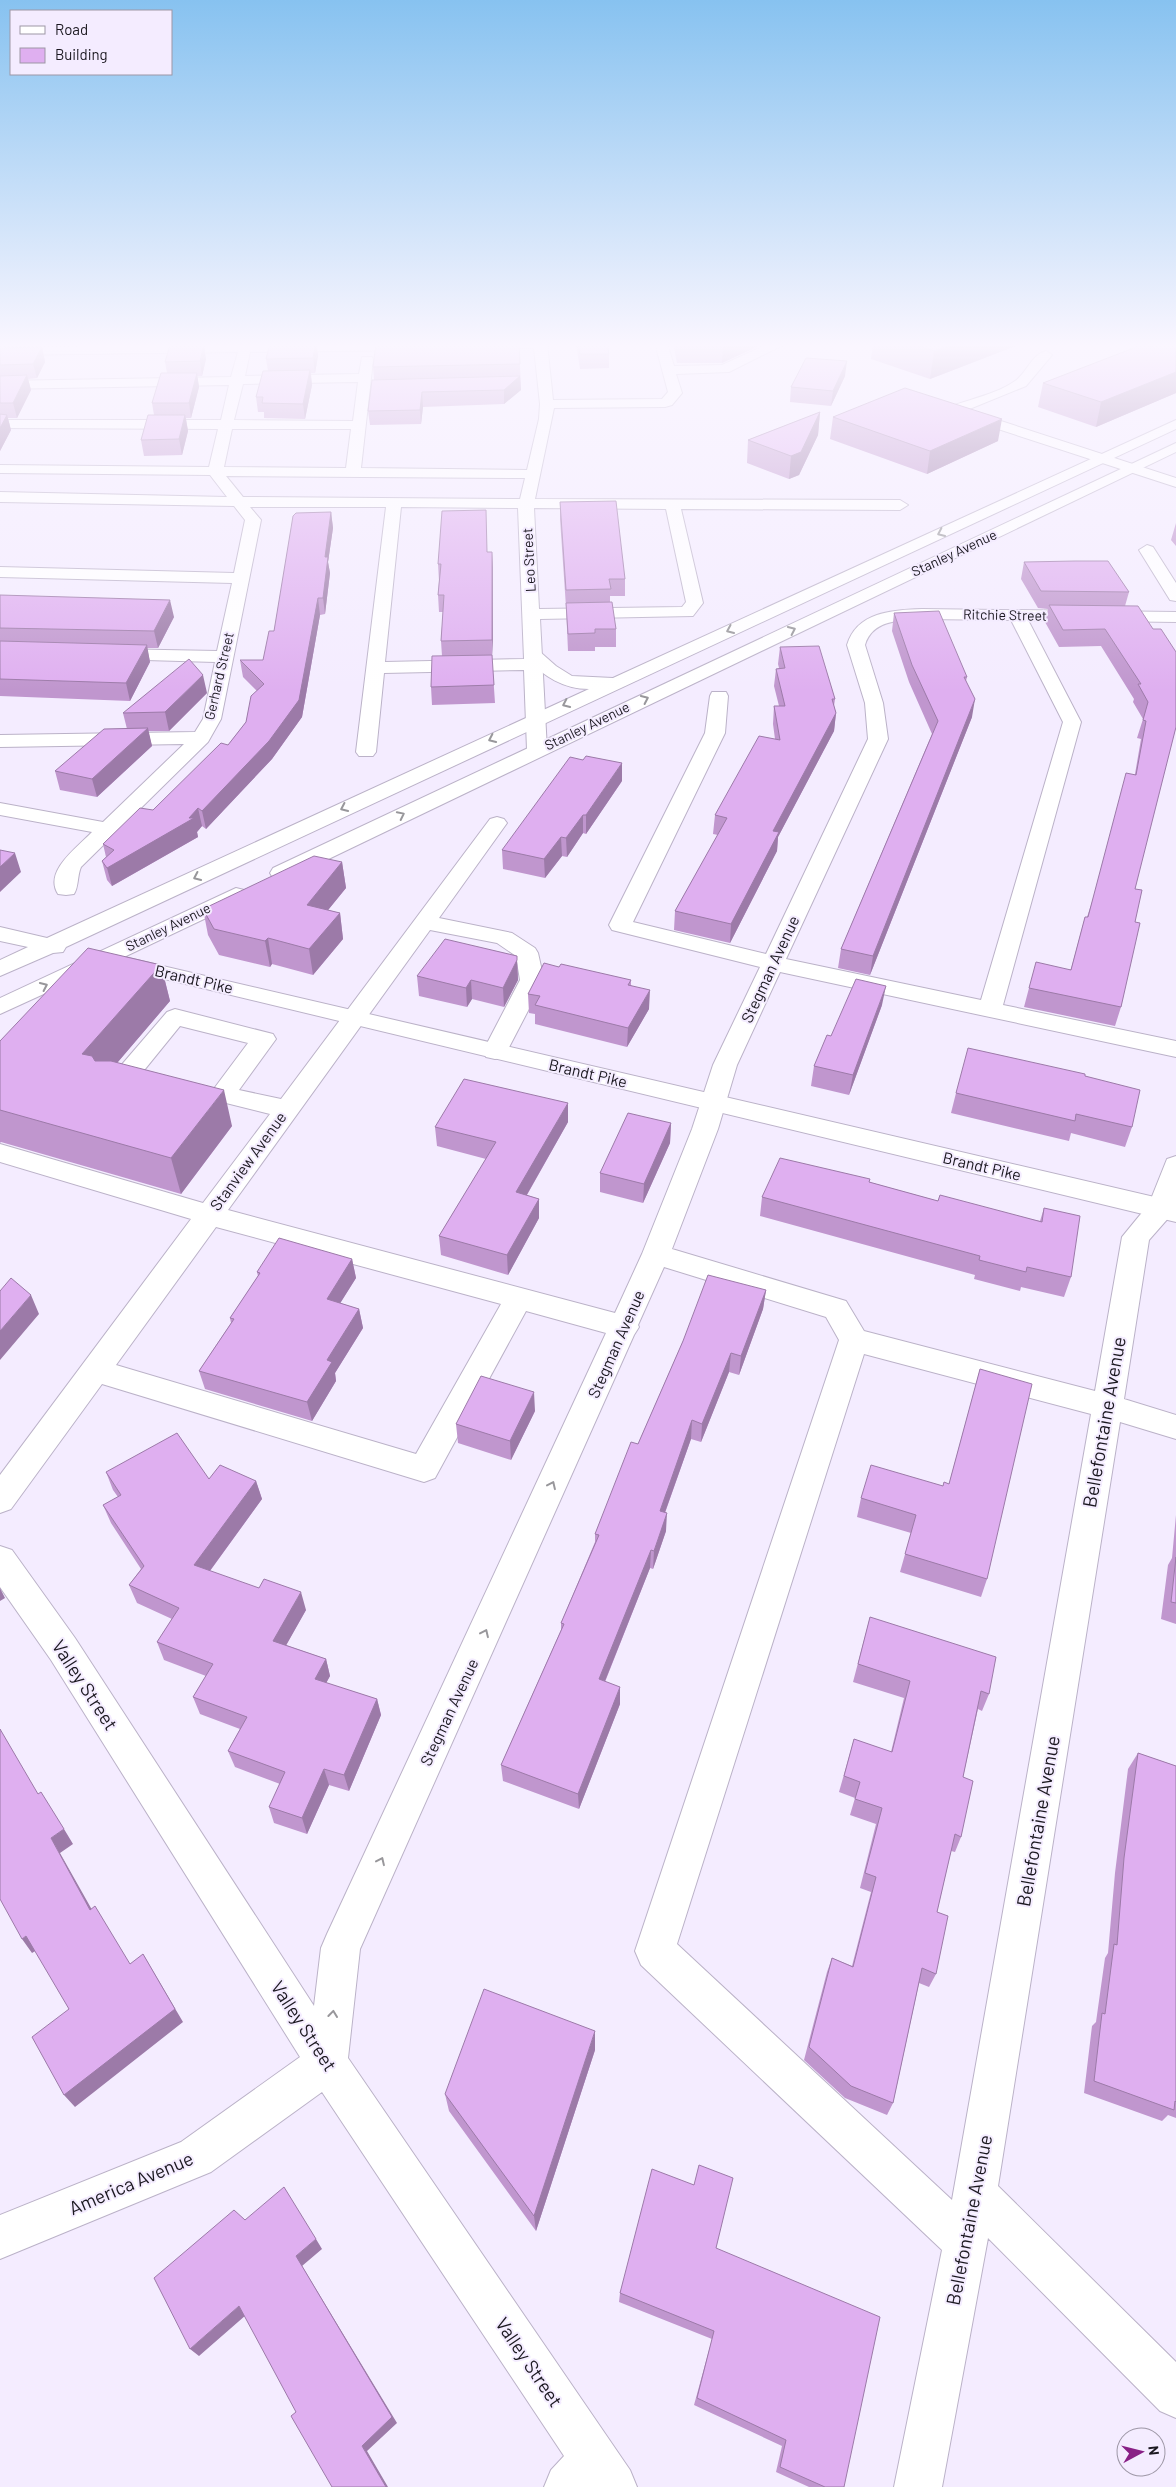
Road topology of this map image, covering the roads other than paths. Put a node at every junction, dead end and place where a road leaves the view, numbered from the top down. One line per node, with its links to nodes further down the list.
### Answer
1 (218, 459): 9 (street)
2 (354, 459): 10 (street)
3 (536, 459): 11 (street, Leo Street)
4 (1100, 459): 32 (street, Stanley Avenue, one-way to 32)
5 (1105, 459): 7 (street)
6 (1151, 459): 7 (street, Stanley Avenue)
7 (1132, 468): 12 (street); 37 (street, Stanley Avenue, one-way to 7)
8 (0, 469): 9 (street)
9 (215, 472): 10 (street); 18 (street)
10 (353, 473): 11 (street)
11 (533, 474): 15 (street, Leo Street)
12 (1176, 483)
13 (0, 497): 18 (street)
14 (394, 503): 15 (street); 18 (street); 31 (street)
15 (526, 505): 16 (street); 24 (street, Leo Street)
16 (673, 505): 17 (street); 24 (street)
17 (900, 505)
18 (245, 509): 19 (street); 22 (street, Gerhard Street)
19 (0, 511)
20 (1148, 550): 23 (street)
21 (0, 572): 22 (street)
22 (242, 578): 29 (street, Gerhard Street)
23 (1176, 596)
24 (531, 614): 30 (street, Leo Street)
25 (1017, 615): 26 (street, Ritchie Street); 27 (street, Ritchie Street); 50 (street)
26 (1176, 617)
27 (867, 626): 47 (street, Stegman Avenue)
28 (97, 654): 29 (street)
29 (224, 657): 35 (street, Gerhard Street)
30 (534, 659): 31 (street); 32 (street); 34 (street, Leo Street)
31 (375, 668): 38 (street)
32 (621, 679): 34 (street, Stanley Avenue, one-way to 34)
33 (719, 696): 47 (street)
34 (536, 719): 37 (street, Leo Street); 45 (street, Stanley Avenue, one-way to 45)
35 (201, 738): 36 (street); 41 (street, Gerhard Street)
36 (0, 742)
37 (537, 750): 46 (street, Stanley Avenue, one-way to 37)
38 (366, 752)
39 (0, 809): 41 (street)
40 (497, 823): 43 (street, Stanview Avenue)
41 (107, 829): 42 (street, Gerhard Street)
42 (66, 889)
43 (424, 922): 51 (street, Stanview Avenue); 53 (street)
44 (0, 934): 45 (street, Brandt Pike)
45 (50, 946): 46 (street, Brandt Pike); 48 (street, Stanley Avenue)
46 (104, 958): 49 (street, Stanley Avenue, one-way to 46); 51 (street, Brandt Pike)
47 (772, 963): 50 (street); 55 (street, Stegman Avenue)
48 (0, 968)
49 (0, 1007)
50 (990, 1009): 52 (street)
51 (354, 1017): 53 (street, Brandt Pike); 56 (street, Stanview Avenue)
52 (1176, 1049)
53 (495, 1051): 55 (street, Brandt Pike)
54 (115, 1089): 56 (street)
55 (716, 1101): 59 (street, Brandt Pike); 61 (street, Stegman Avenue)
56 (286, 1109): 60 (street, Stanview Avenue)
57 (0, 1153): 60 (street)
58 (1176, 1165): 59 (street, Bellefontaine Avenue)
59 (1168, 1210): 66 (street, Bellefontaine Avenue)
60 (209, 1214): 62 (street); 65 (street, Stanview Avenue)
61 (656, 1254): 63 (street, Stegman Avenue); 64 (street)
62 (518, 1298): 63 (street); 65 (street)
63 (625, 1327): 70 (street, Stegman Avenue, one-way to 63)
64 (854, 1340): 66 (street); 73 (street)
65 (95, 1370): 68 (street, Stanview Avenue)
66 (1107, 1406): 67 (street); 71 (street, Bellefontaine Avenue)
67 (1176, 1427)
68 (0, 1500)
69 (0, 1560): 70 (street, Valley Street)
70 (327, 2062): 72 (street, America Avenue); 75 (street, Valley Street)
71 (975, 2194): 73 (street, Bellefontaine Avenue); 74 (street)
72 (0, 2236)
73 (966, 2243): 76 (street, Bellefontaine Avenue)
74 (1176, 2396)
75 (592, 2478)
76 (918, 2487)

